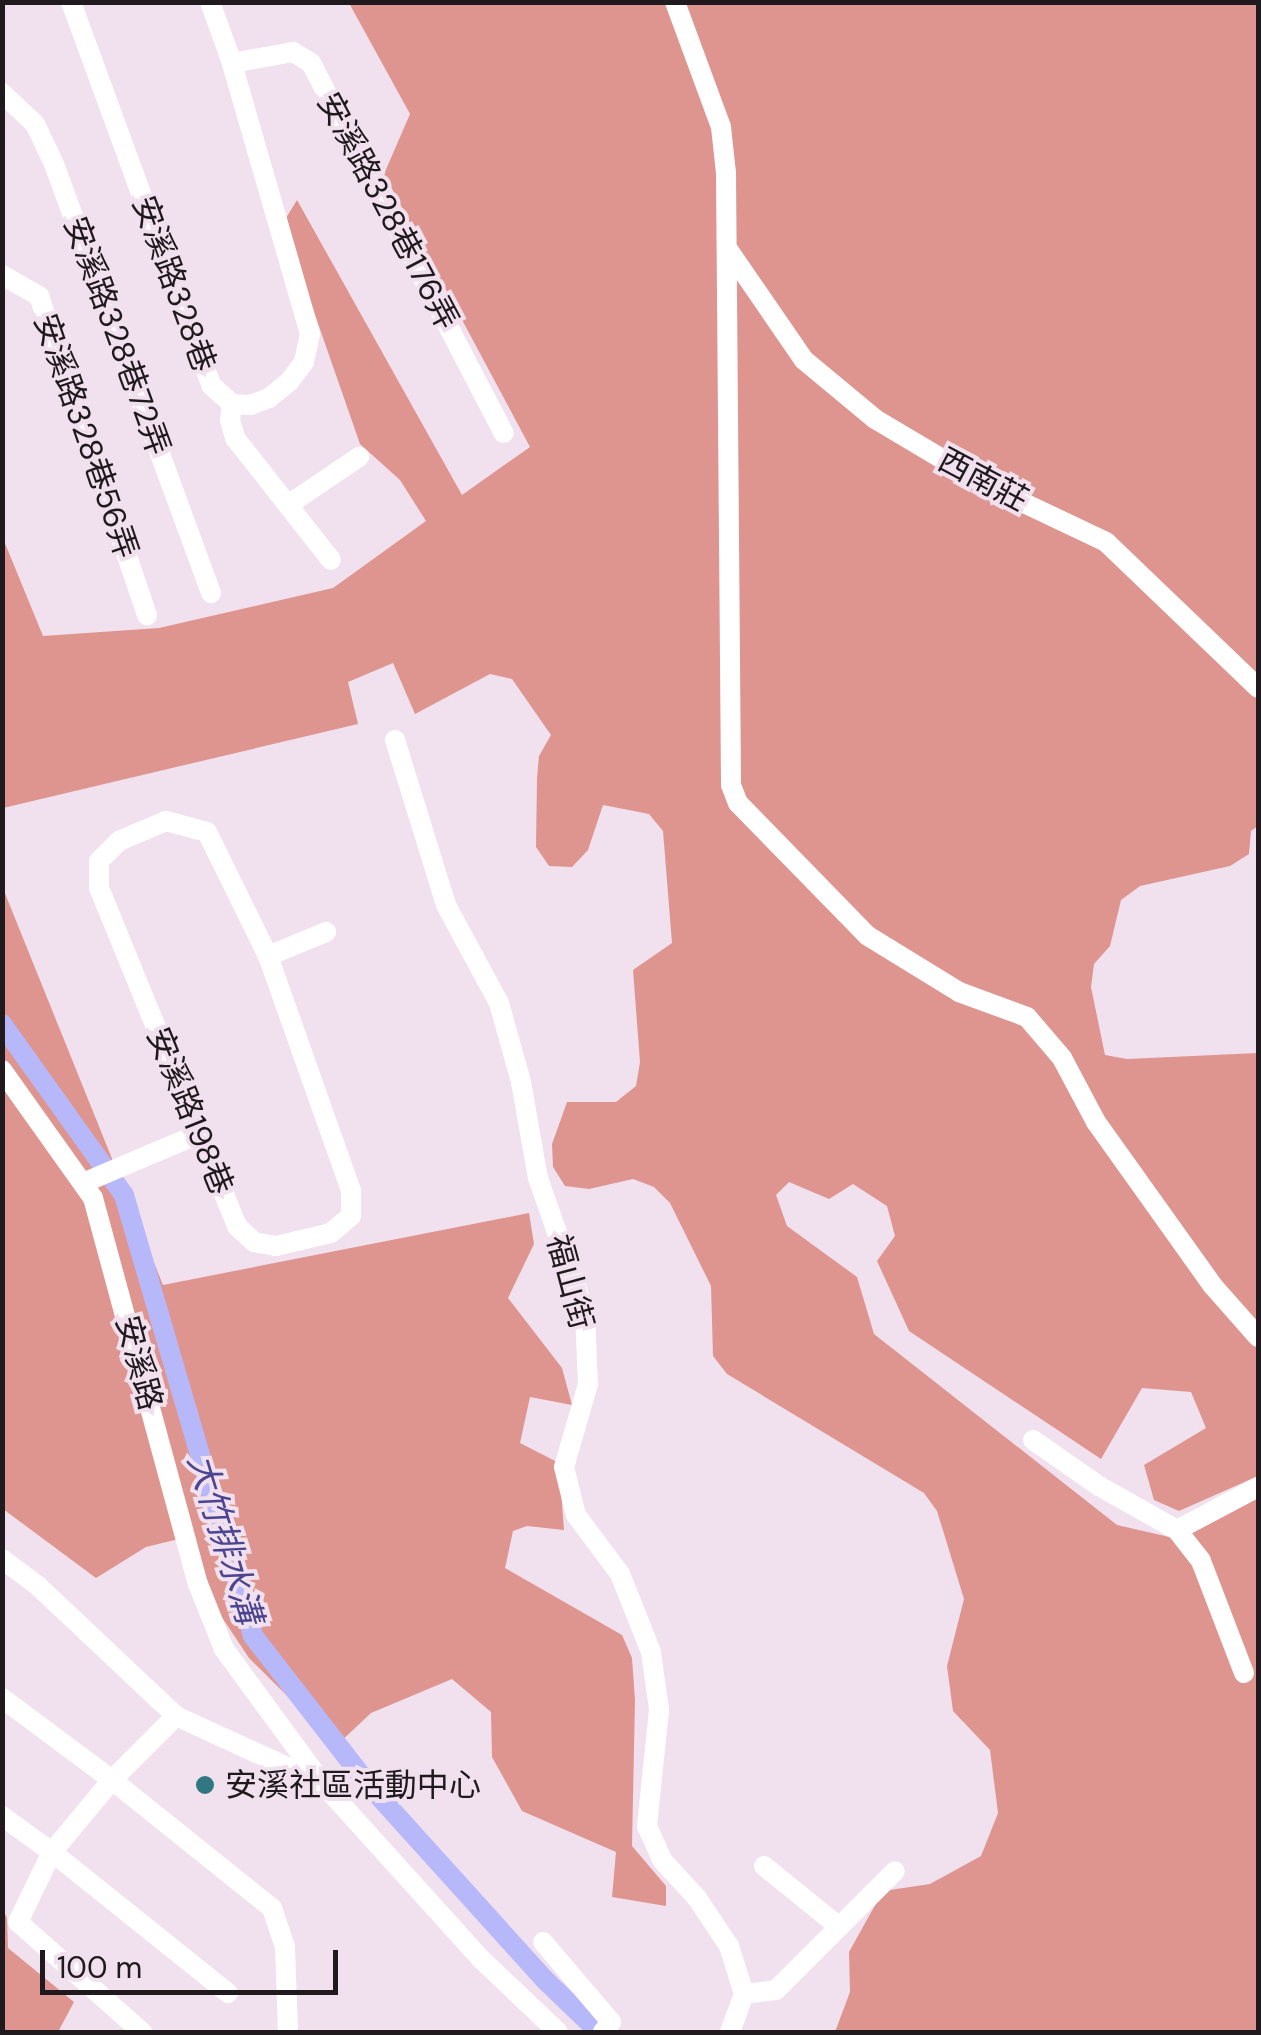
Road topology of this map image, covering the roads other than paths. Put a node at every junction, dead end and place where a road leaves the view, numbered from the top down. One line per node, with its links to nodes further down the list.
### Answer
1 (72, 2): 8 (street, 安溪路328巷)
2 (210, 2): 4 (street, 安溪路328巷)
3 (675, 2): 6 (street)
4 (232, 63): 8 (street, 安溪路328巷); 9 (street, 安溪路328巷176弄)
5 (2, 93): 13 (street, 安溪路328巷72弄)
6 (730, 251): 15 (street, 西南莊); 22 (street)
7 (2, 275): 14 (street, 安溪路328巷56弄)
8 (232, 404): 11 (street)
9 (504, 433)
10 (359, 457): 11 (street)
11 (288, 505): 12 (street)
12 (331, 560)
13 (211, 593)
14 (147, 615)
15 (1258, 688)
16 (394, 740): 39 (street, 福山街)
17 (326, 932): 18 (street)
18 (268, 956): 20 (street, 安溪路198巷); 20 (street, 安溪路198巷)
19 (2, 1070): 21 (street, 安溪路)
20 (201, 1133): 21 (street)
21 (96, 1176): 31 (street, 安溪路)
22 (1258, 1337)
23 (1033, 1440): 25 (street)
24 (1258, 1488): 25 (street)
25 (1177, 1530): 27 (street)
26 (2, 1560): 29 (street)
27 (1244, 1673)
28 (2, 1698): 30 (street)
29 (176, 1716): 30 (street); 31 (street)
30 (112, 1780): 33 (street); 42 (street)
31 (322, 1782): 43 (street, 安溪路)
32 (2, 1816): 33 (street)
33 (52, 1852): 38 (street); 41 (street)
34 (764, 1866): 36 (street)
35 (895, 1871): 36 (street)
36 (838, 1926): 39 (street)
37 (543, 1942): 40 (street)
38 (228, 1993)
39 (744, 1994): 44 (street)
40 (607, 2027)
41 (142, 2032)
42 (288, 2032)
43 (558, 2032)
44 (730, 2032)

